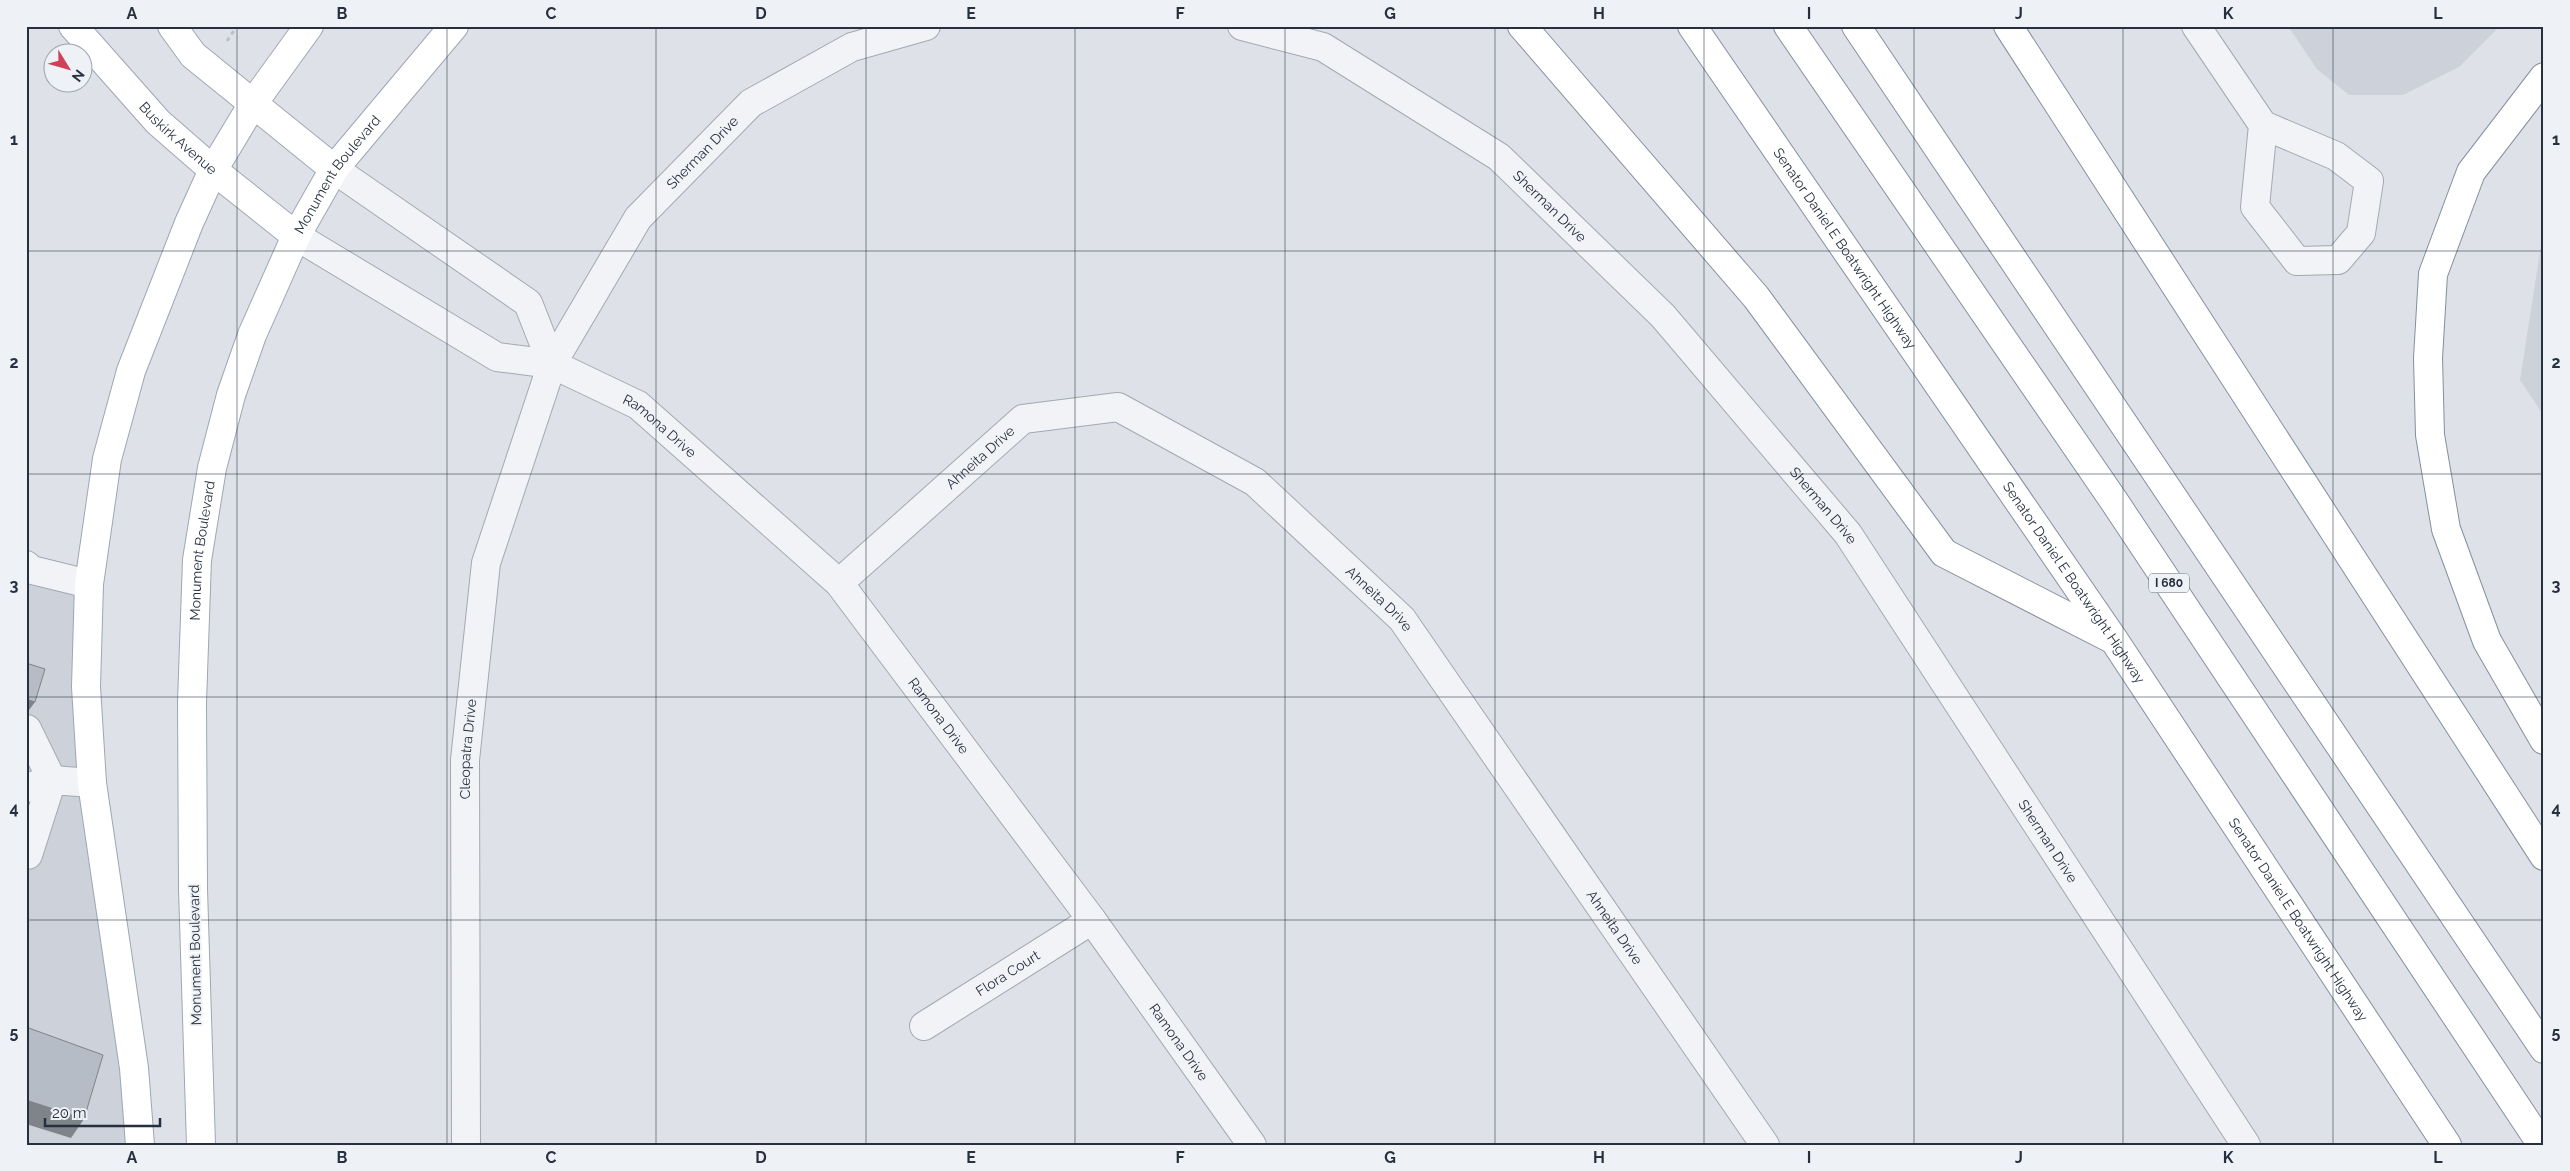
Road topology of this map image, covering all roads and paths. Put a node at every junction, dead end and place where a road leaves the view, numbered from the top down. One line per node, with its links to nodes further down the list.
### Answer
1 (73, 26): 18 (main road, Buskirk Avenue)
2 (172, 26): 16 (main road)
3 (237, 26): 14 (path)
4 (309, 26): 16 (main road)
5 (454, 26): 19 (main road, Monument Boulevard)
6 (926, 26): 21 (street, Sherman Drive)
7 (1242, 26): 41 (street, Sherman Drive)
8 (1522, 26): 25 (main road)
9 (1692, 26): 25 (main road, Senator Daniel E Boatwright Highway)
10 (1788, 26): 43 (main road, I 680)
11 (1856, 26): 35 (main road)
12 (2008, 26): 31 (main road)
13 (2196, 26): 17 (street)
14 (222, 47)
15 (2544, 77): 27 (main road)
16 (254, 102): 18 (main road); 19 (main road)
17 (2263, 125): 17 (street)
18 (213, 170): 20 (main road, Buskirk Avenue); 24 (main road)
19 (334, 170): 20 (main road, Monument Boulevard); 21 (street)
20 (296, 236): 21 (street, Ramona Drive); 37 (main road, Monument Boulevard)
21 (552, 364): 23 (street, Ramona Drive); 38 (street, Cleopatra Drive)
22 (26, 565): 24 (street)
23 (839, 583): 33 (street, Ramona Drive); 40 (street, Ahneita Drive)
24 (89, 584): 29 (main road)
25 (2114, 640): 42 (main road, Senator Daniel E Boatwright Highway)
26 (27, 729): 28 (street)
27 (2544, 740)
28 (52, 780): 29 (street); 30 (street); 32 (street)
29 (92, 783): 36 (main road)
30 (26, 788)
31 (2544, 856)
32 (27, 857)
33 (1092, 920): 34 (street, Flora Court); 39 (street, Ramona Drive)
34 (924, 1026)
35 (2544, 1048)
36 (140, 1145)
37 (201, 1145)
38 (466, 1145)
39 (1252, 1145)
40 (1765, 1145)
41 (2246, 1145)
42 (2447, 1145)
43 (2542, 1145)

